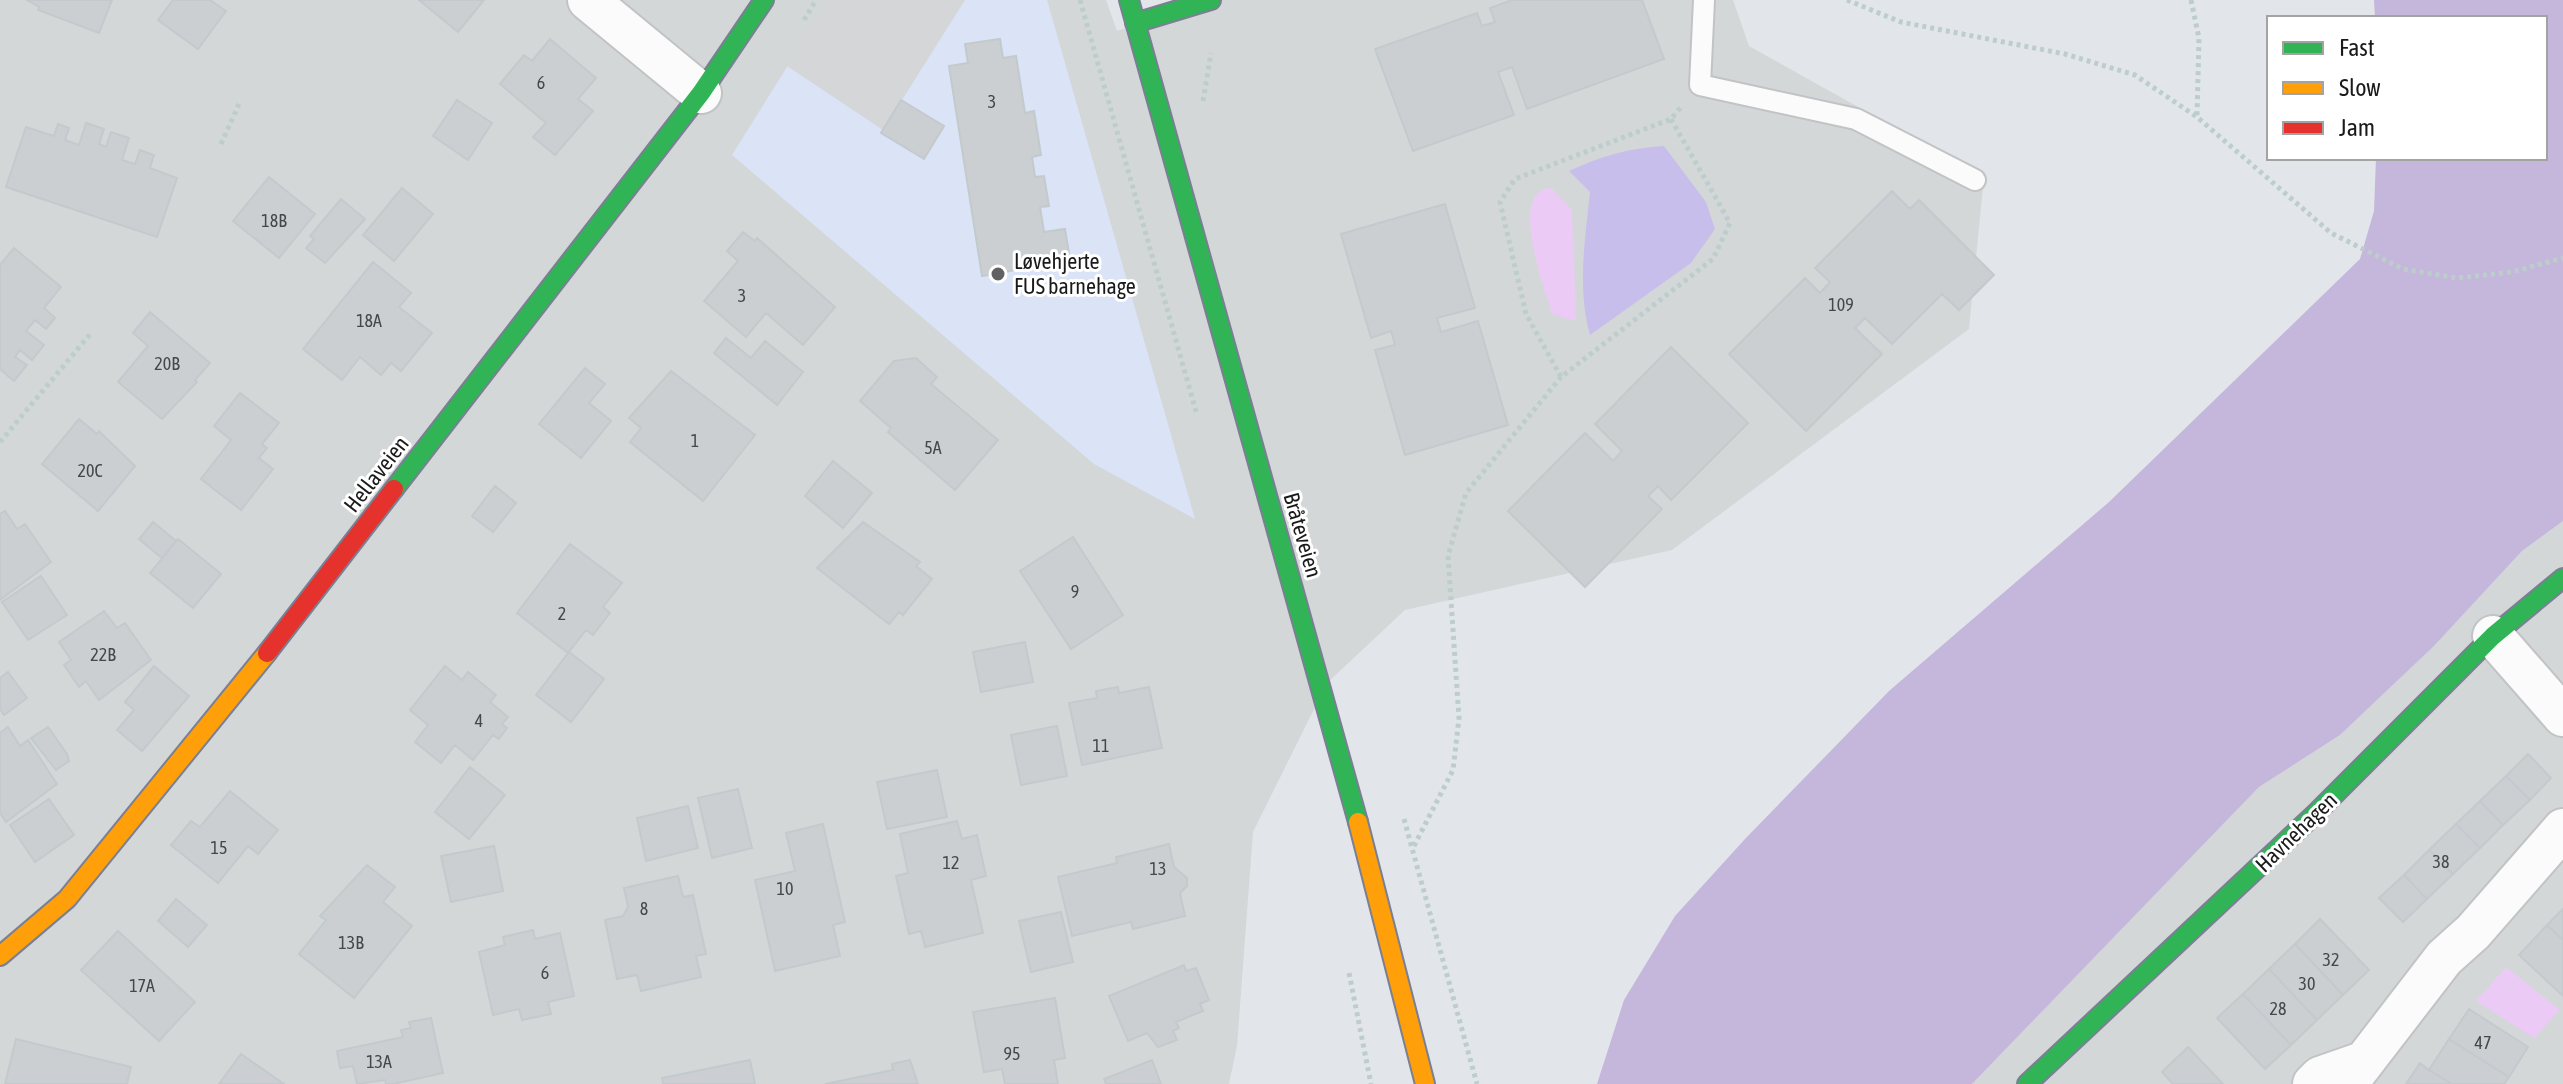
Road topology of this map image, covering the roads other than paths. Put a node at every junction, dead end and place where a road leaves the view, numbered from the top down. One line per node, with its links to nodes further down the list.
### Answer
1 (588, 0): 7 (street)
2 (764, 0): 7 (street, Hellaveien)
3 (1129, 0): 6 (street, Bråteveien)
4 (1211, 0): 6 (street)
5 (1704, 0): 8 (lane)
6 (1135, 23): 15 (street, Bråteveien)
7 (701, 93): 13 (street, Hellaveien)
8 (1975, 180)
9 (2563, 578): 10 (street, Havnehagen)
10 (2493, 636): 11 (street); 16 (street, Havnehagen)
11 (2563, 716)
12 (2563, 829): 14 (street)
13 (1, 955)
14 (2355, 1073): 17 (street)
15 (1425, 1084)
16 (2027, 1084)
17 (2313, 1084)

